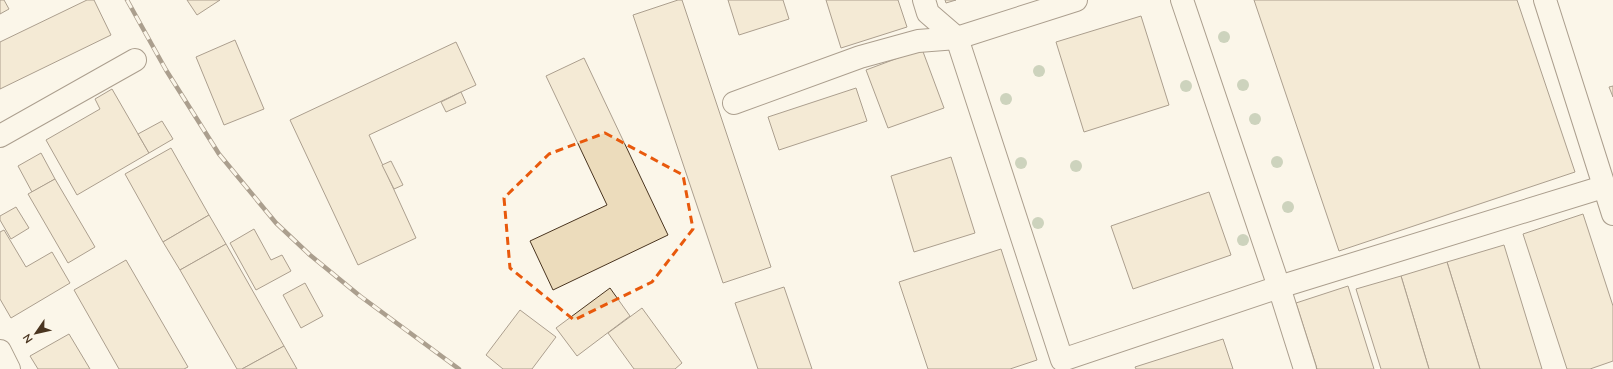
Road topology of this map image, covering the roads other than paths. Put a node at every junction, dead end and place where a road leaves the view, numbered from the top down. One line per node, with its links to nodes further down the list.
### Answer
1 (924, 0): 5 (street)
2 (1076, 0): 5 (street)
3 (1182, 0): 11 (street)
4 (1545, 0): 9 (street)
5 (957, 38): 7 (street); 11 (street)
6 (135, 60): 8 (street)
7 (734, 103)
8 (0, 136)
9 (1603, 187): 10 (street); 11 (street)
10 (1613, 214)
11 (1279, 287): 14 (street)
12 (0, 351): 13 (street)
13 (9, 369)
14 (1305, 369)

